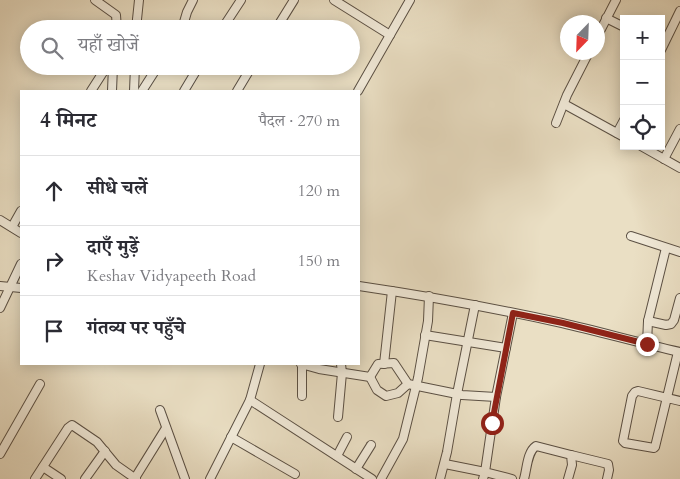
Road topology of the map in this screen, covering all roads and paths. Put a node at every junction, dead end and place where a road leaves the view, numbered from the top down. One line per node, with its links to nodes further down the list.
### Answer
1 (95, 0): 11 (street)
2 (139, 0): 12 (street)
3 (193, 0): 13 (street)
4 (241, 0): 14 (street)
5 (294, 0): 15 (street)
6 (334, 0): 17 (street)
7 (410, 0): 17 (street)
8 (616, 0): 10 (street)
9 (680, 11): 18 (street)
10 (606, 18): 16 (street)
11 (116, 20)
12 (137, 20)
13 (185, 20)
14 (228, 20)
15 (282, 20)
16 (620, 25)
17 (390, 35): 32 (street)
18 (665, 42)
19 (585, 60): 33 (street)
20 (101, 75): 26 (street)
21 (113, 75): 27 (street)
22 (135, 75): 28 (street)
23 (152, 75): 29 (street)
24 (194, 75): 30 (street)
25 (247, 75): 31 (street)
26 (92, 90)
27 (112, 90)
28 (134, 90)
29 (143, 90)
30 (185, 90)
31 (238, 90)
32 (359, 90)
33 (564, 104): 34 (street); 36 (street)
34 (556, 123)
35 (680, 129): 38 (street)
36 (620, 135)
37 (647, 150): 38 (street)
38 (664, 159): 39 (street)
39 (680, 168)
40 (20, 213): 42 (street)
41 (0, 220): 42 (street)
42 (12, 227): 43 (street)
43 (20, 232)
44 (631, 236): 45 (street)
45 (666, 248): 46 (street); 58 (street)
46 (680, 252)
47 (20, 266): 49 (street)
48 (0, 286): 49 (street)
49 (11, 286): 51 (street); 56 (street)
50 (360, 286): 52 (street)
51 (20, 288)
52 (392, 291): 53 (street); 64 (street)
53 (429, 296): 55 (street); 59 (street)
54 (680, 298): 58 (street)
55 (474, 305): 57 (street); 60 (street)
56 (0, 308)
57 (513, 313): 61 (street); 62 (street)
58 (648, 321): 61 (street)
59 (425, 334): 60 (street); 72 (street)
60 (467, 342): 62 (street); 73 (street)
61 (647, 344): 63 (street)
62 (506, 348): 75 (street)
63 (679, 352): 76 (street)
64 (384, 364): 70 (street); 72 (street)
65 (260, 365): 77 (street)
66 (302, 365): 74 (street)
67 (307, 365): 69 (street)
68 (341, 365): 69 (street)
69 (342, 372): 70 (street); 80 (street)
70 (370, 376): 72 (street)
71 (40, 384): 86 (street)
72 (412, 384): 73 (street); 101 (street)
73 (457, 394): 75 (street); 89 (street)
74 (302, 396)
75 (496, 397): 93 (street)
76 (667, 398): 76 (street); 78 (street)
77 (250, 400): 82 (street); 88 (street)
78 (680, 401)
79 (160, 410): 81 (street)
80 (338, 417)
81 (166, 428): 97 (street); 98 (street)
82 (232, 437): 92 (street); 99 (street)
83 (347, 437): 88 (street)
84 (370, 445): 91 (street)
85 (105, 451): 90 (street); 96 (street); 97 (street)
86 (0, 454)
87 (571, 455): 104 (street); 105 (street); 106 (street)
88 (337, 456): 91 (street)
89 (445, 464): 93 (street); 102 (street)
90 (43, 467): 94 (street); 95 (street)
91 (356, 469): 100 (street)
92 (295, 474)
93 (484, 476): 103 (street)
94 (35, 479)
95 (62, 479)
96 (85, 479)
97 (135, 479)
98 (185, 479)
99 (210, 479)
100 (372, 479)
101 (381, 479)
102 (440, 479)
103 (512, 479)
104 (524, 479)
105 (568, 479)
106 (607, 479)

